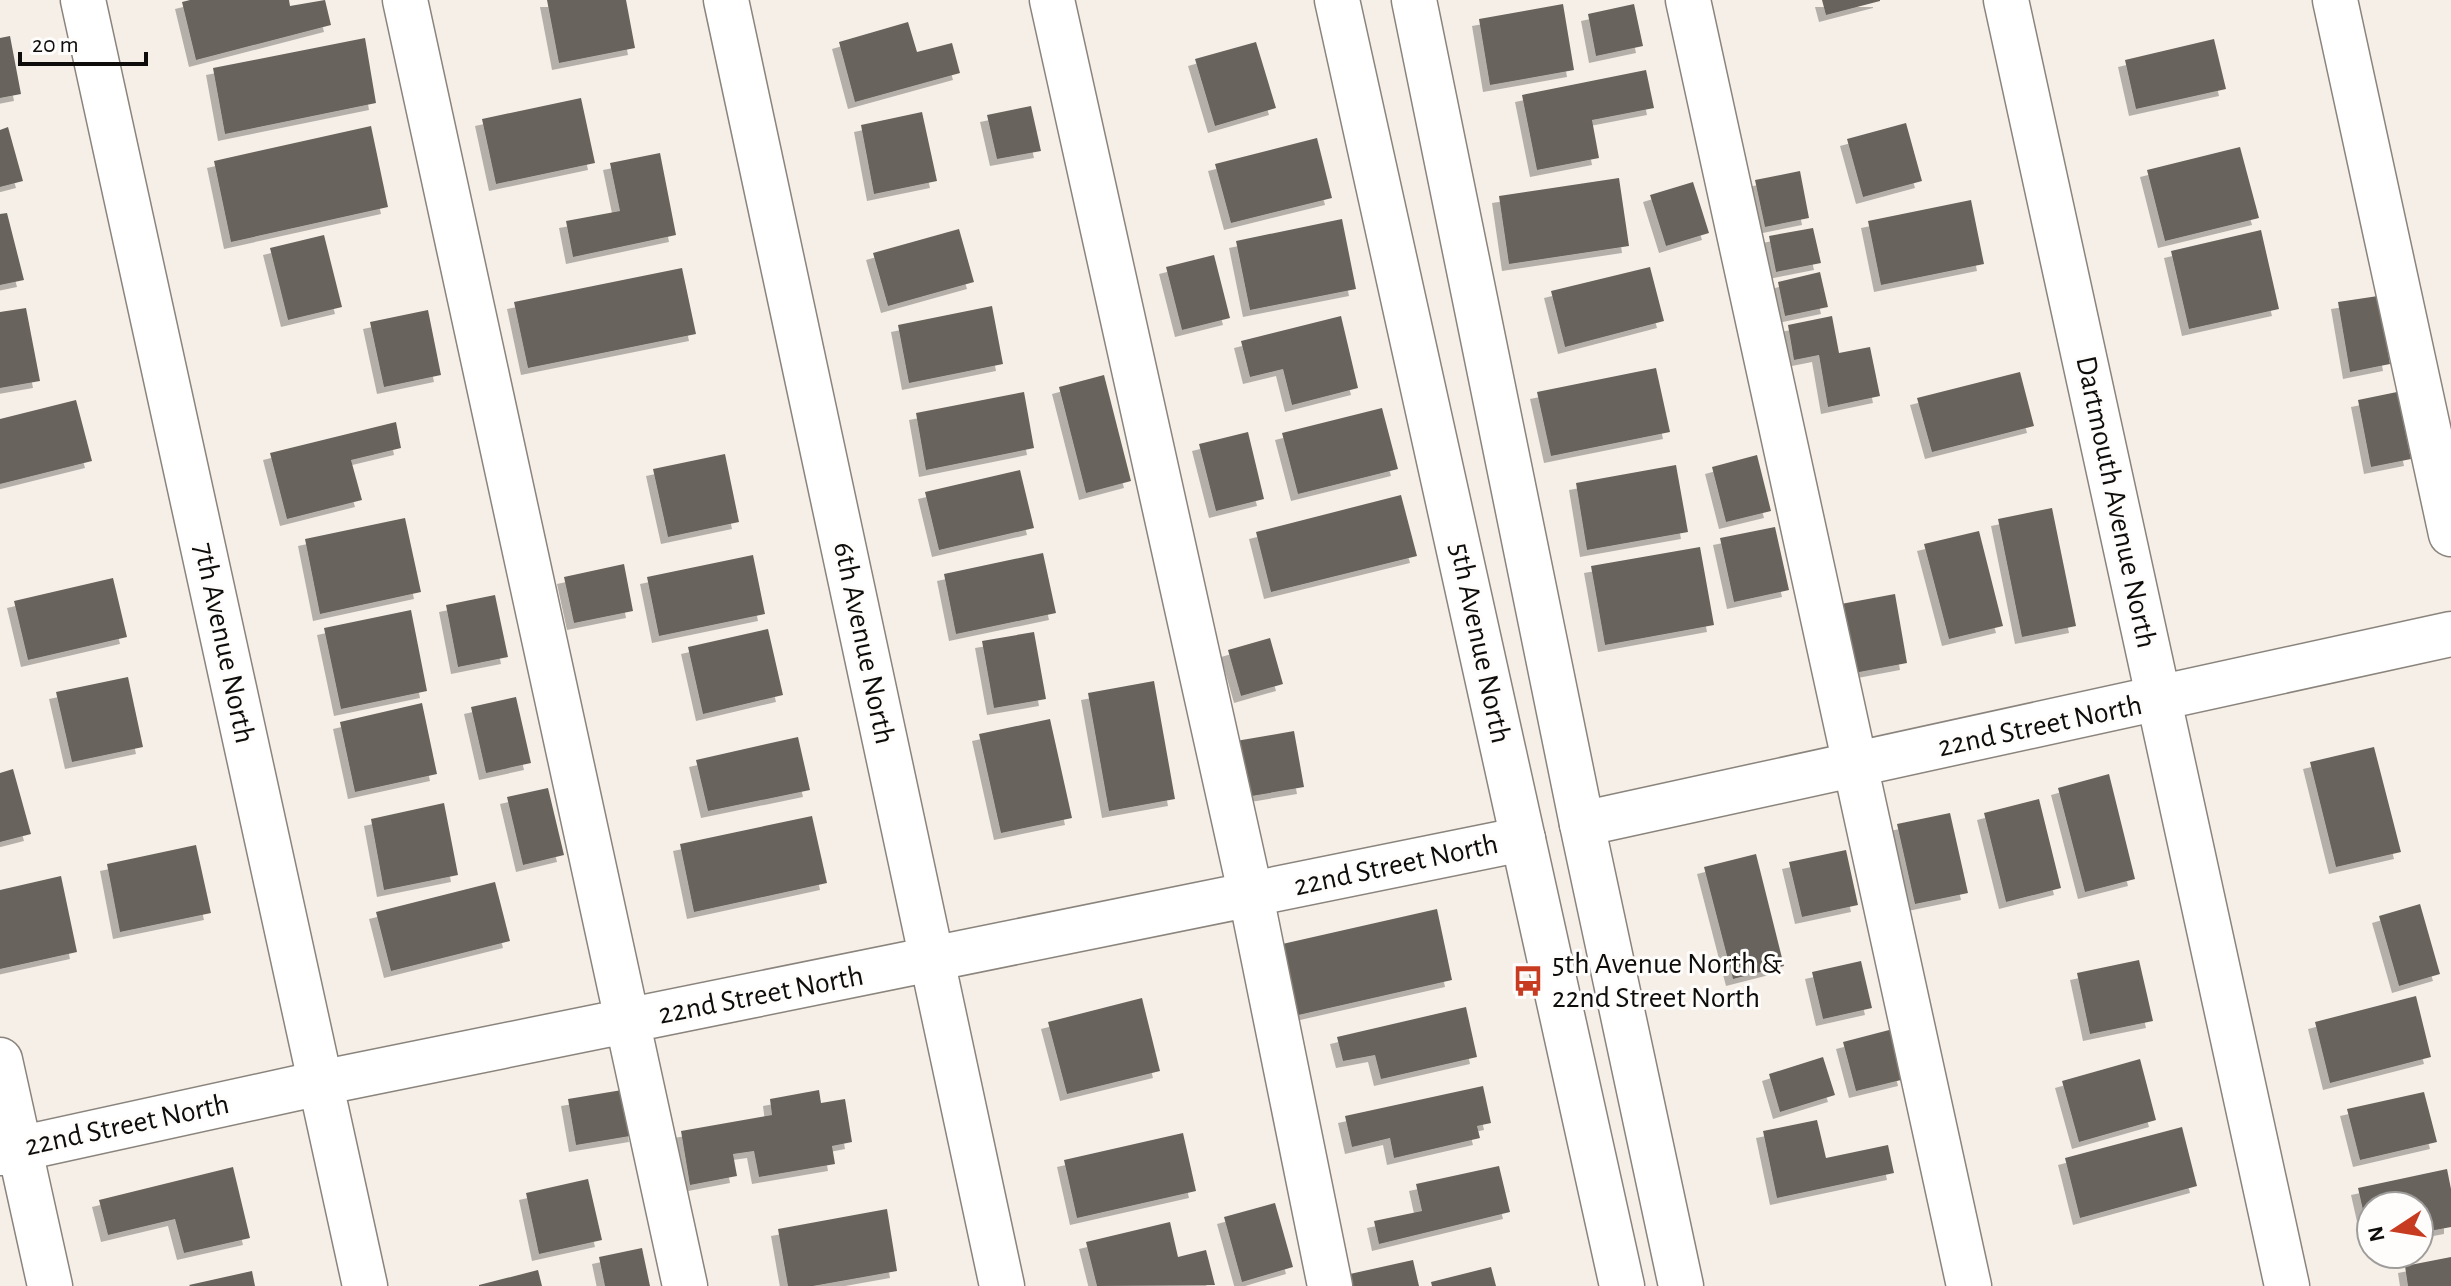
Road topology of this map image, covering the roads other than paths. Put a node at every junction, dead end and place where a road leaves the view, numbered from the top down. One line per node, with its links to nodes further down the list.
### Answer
1 (83, 0): 20 (street, 7th Avenue North)
2 (405, 0): 18 (street)
3 (726, 0): 17 (street, 6th Avenue North)
4 (1052, 0): 16 (street)
5 (1337, 0): 15 (street, 5th Avenue North)
6 (1414, 0): 14 (street)
7 (1688, 0): 13 (street)
8 (2006, 0): 12 (street, Dartmouth Avenue North)
9 (2335, 0): 10 (street)
10 (2451, 534)
11 (2451, 634): 12 (street, 22nd Street North)
12 (2159, 700): 13 (street, 22nd Street North); 30 (street, Dartmouth Avenue North)
13 (1855, 766): 14 (street, 22nd Street North); 29 (street)
14 (1582, 824): 28 (street)
15 (1523, 839): 16 (street, 22nd Street North); 27 (street, 5th Avenue North)
16 (1251, 896): 17 (street, 22nd Street North); 26 (street)
17 (933, 961): 18 (street, 22nd Street North); 25 (street, 6th Avenue North)
18 (630, 1021): 20 (street, 22nd Street North); 24 (street)
19 (0, 1060): 21 (street)
20 (320, 1083): 21 (street, 22nd Street North); 23 (street, 7th Avenue North)
21 (10, 1150): 22 (street)
22 (50, 1286)
23 (365, 1286)
24 (685, 1286)
25 (1002, 1286)
26 (1330, 1286)
27 (1622, 1286)
28 (1681, 1286)
29 (1969, 1286)
30 (2287, 1286)

